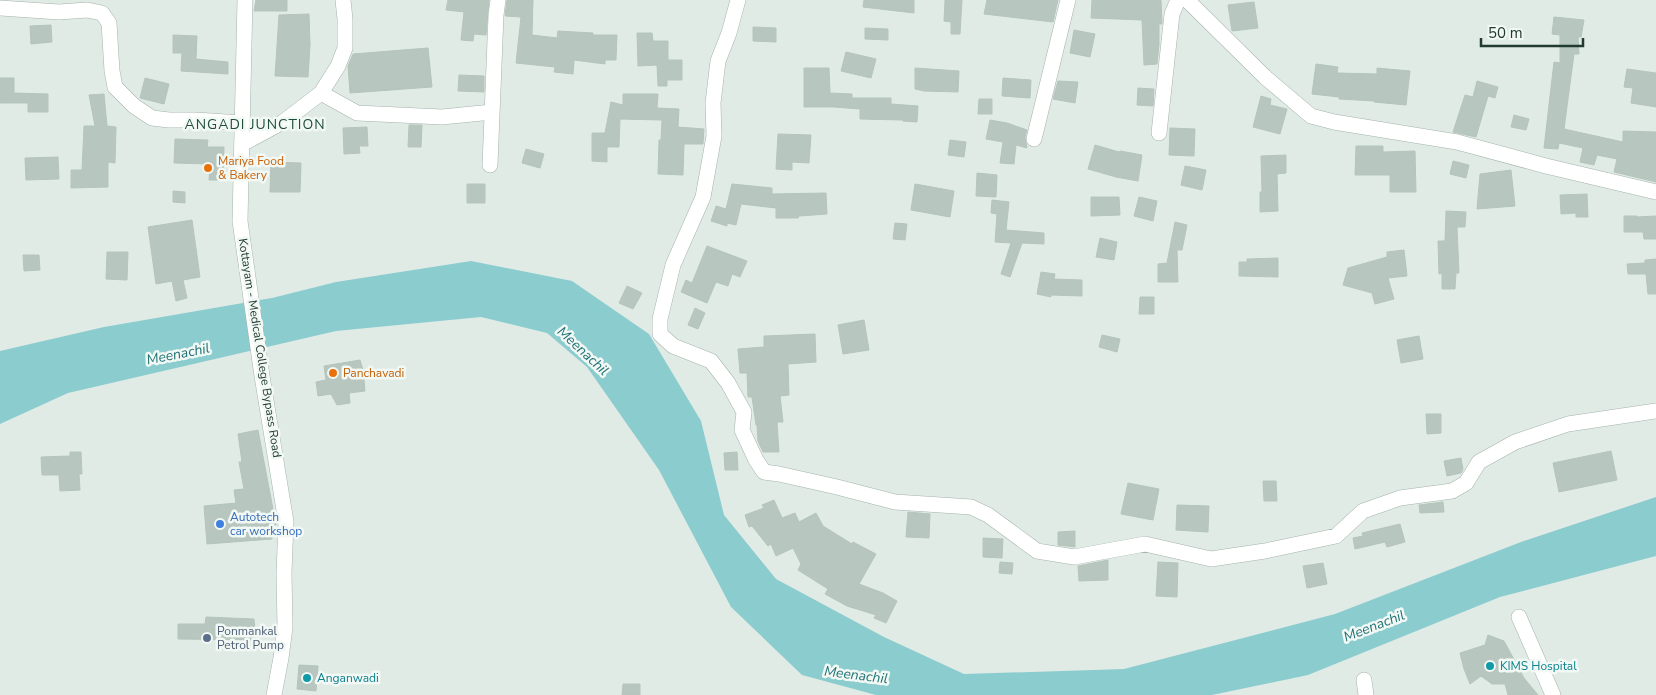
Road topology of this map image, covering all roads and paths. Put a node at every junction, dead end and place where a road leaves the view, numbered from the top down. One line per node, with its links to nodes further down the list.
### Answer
1 (245, 0): 12 (street, Kottayam - Medical College Bypass Road)
2 (343, 0): 10 (street)
3 (498, 0): 11 (street)
4 (738, 0): 18 (street)
5 (1068, 0): 14 (street)
6 (1178, 0): 13 (street)
7 (1187, 0): 17 (street)
8 (33, 5): 9 (street); 12 (street)
9 (0, 8)
10 (321, 93): 11 (street); 15 (street)
11 (492, 112): 16 (street)
12 (242, 123): 15 (street, Kottayam - Medical College Bypass Road)
13 (1159, 133)
14 (1034, 139)
15 (242, 144): 20 (street, Kottayam - Medical College Bypass Road)
16 (490, 165)
17 (1656, 192)
18 (1656, 411)
19 (1519, 617): 21 (street)
20 (274, 695)
21 (1553, 695)

